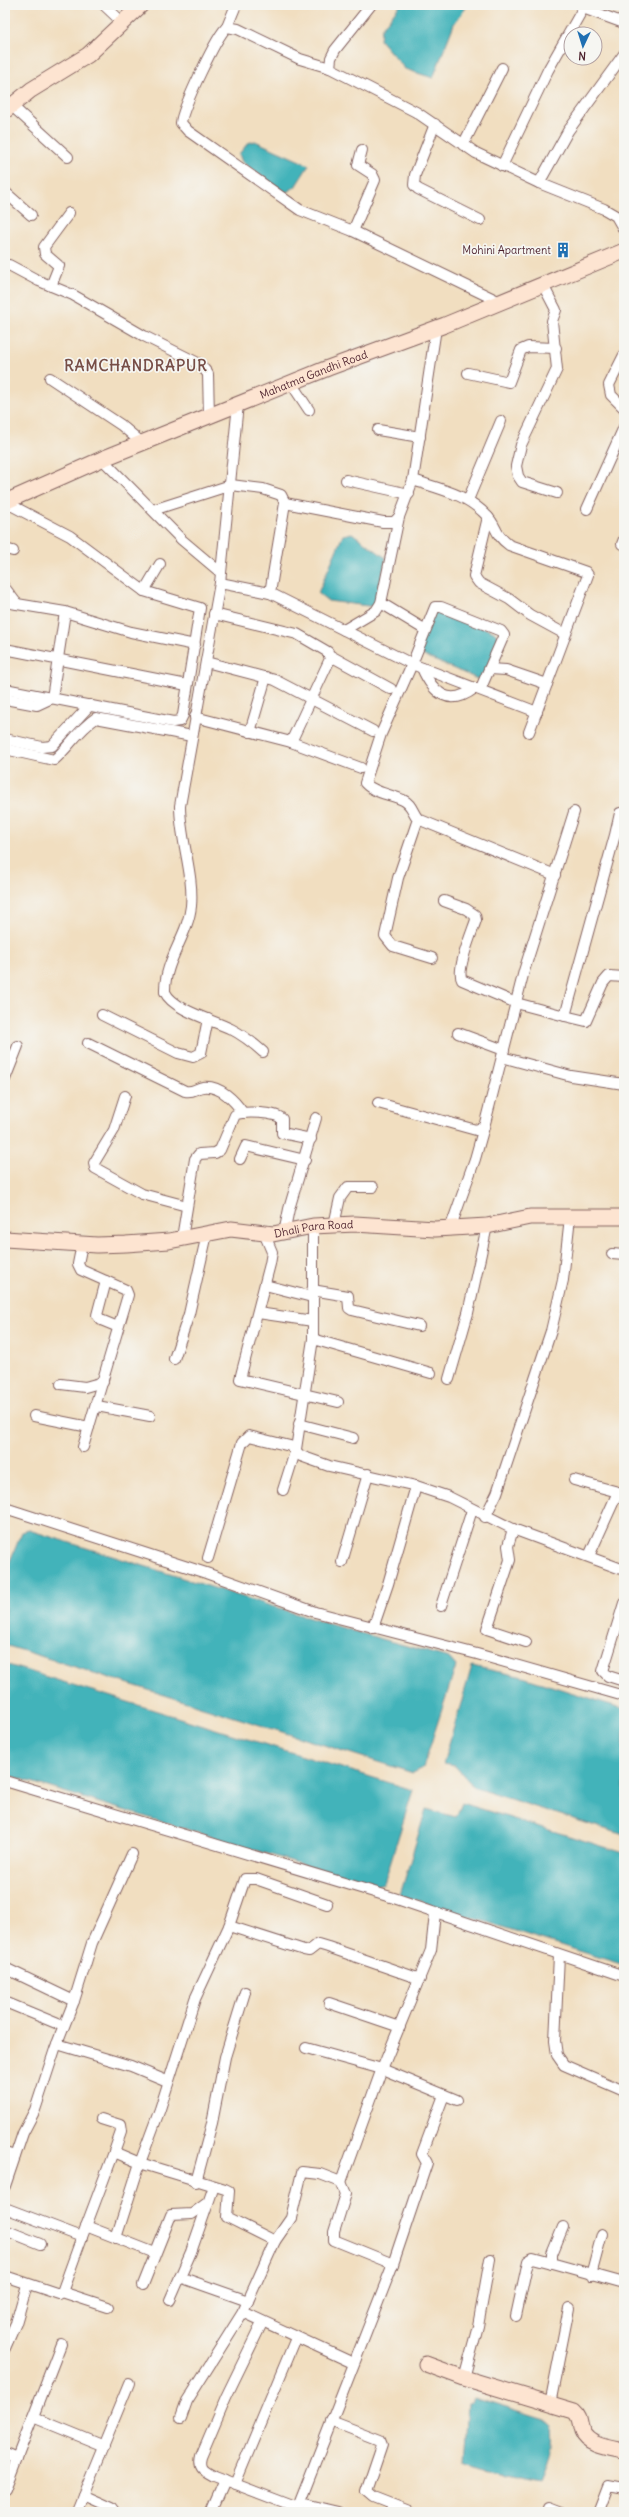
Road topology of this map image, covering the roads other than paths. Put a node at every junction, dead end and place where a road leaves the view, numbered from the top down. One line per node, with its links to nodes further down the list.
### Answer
1 (104, 5): 6 (street)
2 (140, 5): 6 (street)
3 (236, 5): 8 (street)
4 (371, 5): 10 (street)
5 (584, 6): 7 (street); 17 (street)
6 (123, 23): 12 (street)
7 (624, 23)
8 (227, 27): 10 (street); 24 (street)
9 (624, 54): 18 (street)
10 (330, 68): 13 (street)
11 (502, 68): 14 (street)
12 (9, 109): 16 (street)
13 (435, 124): 14 (street); 22 (street)
14 (463, 145): 17 (street)
15 (362, 150): 24 (street)
16 (68, 157)
17 (502, 166): 18 (street)
18 (539, 183): 23 (street)
19 (5, 192): 21 (street)
20 (68, 213): 28 (street)
21 (31, 215)
22 (480, 220)
23 (624, 230)
24 (353, 231): 29 (street)
25 (624, 251): 27 (street, Mahatma Gandhi Road)
26 (9, 265): 28 (street)
27 (543, 285): 29 (street, Mahatma Gandhi Road); 31 (street)
28 (51, 286): 39 (street)
29 (500, 302): 30 (street, Mahatma Gandhi Road)
30 (436, 328): 35 (street, Mahatma Gandhi Road); 43 (street)
31 (556, 348): 33 (street); 50 (street)
32 (624, 355): 37 (street)
33 (468, 373)
34 (50, 378): 44 (street)
35 (291, 383): 36 (street, Mahatma Gandhi Road); 38 (street)
36 (238, 404): 39 (street, Mahatma Gandhi Road); 49 (street)
37 (624, 408)
38 (309, 410)
39 (209, 416): 44 (street, Mahatma Gandhi Road)
40 (501, 421): 52 (street)
41 (624, 427): 45 (street)
42 (378, 430): 43 (street)
43 (420, 437): 48 (street)
44 (142, 443): 46 (street, Mahatma Gandhi Road)
45 (619, 449): 55 (street)
46 (102, 458): 53 (street, Mahatma Gandhi Road); 56 (street)
47 (346, 480): 51 (street)
48 (413, 480): 51 (street); 52 (street)
49 (231, 485): 54 (street); 56 (street); 60 (street)
50 (557, 493)
51 (409, 494): 57 (street)
52 (468, 500): 58 (street)
53 (5, 502): 63 (street)
54 (285, 503): 57 (street); 64 (street)
55 (587, 509)
56 (153, 510): 60 (street)
57 (399, 517): 66 (street)
58 (488, 517): 72 (street); 72 (street)
59 (160, 564): 63 (street)
60 (220, 572): 61 (street)
61 (220, 583): 64 (street); 69 (street)
62 (5, 588): 67 (street)
63 (144, 591): 73 (street)
64 (270, 593): 71 (street)
65 (5, 602): 67 (street)
66 (381, 603): 70 (street); 71 (street)
67 (17, 604): 68 (street)
68 (65, 612): 73 (street); 76 (street)
69 (214, 614): 75 (street); 77 (street)
70 (424, 629): 78 (street); 80 (street)
71 (344, 630): 78 (street)
72 (565, 634): 82 (street)
73 (195, 646): 83 (street)
74 (5, 649): 76 (street)
75 (329, 655): 85 (street); 88 (street)
76 (59, 659): 83 (street); 87 (street)
77 (206, 662): 81 (street); 92 (street)
78 (412, 664): 79 (street); 103 (street)
79 (422, 668): 86 (street); 86 (street)
80 (490, 669): 82 (street); 86 (street)
81 (266, 677): 88 (street); 94 (street)
82 (547, 684): 91 (street)
83 (187, 685): 90 (street)
84 (5, 688): 87 (street)
85 (391, 689)
86 (477, 689): 91 (street)
87 (52, 698): 89 (street); 90 (street)
88 (310, 698): 93 (street); 98 (street)
89 (5, 699)
90 (90, 706): 97 (street)
91 (537, 712): 95 (street)
92 (195, 717): 94 (street); 96 (street)
93 (373, 731)
94 (250, 732): 98 (street)
95 (529, 732)
96 (192, 736): 99 (street); 111 (street)
97 (5, 739)
98 (291, 742): 100 (street)
99 (5, 749)
100 (361, 768)
101 (574, 812): 104 (street)
102 (624, 812): 110 (street)
103 (418, 819): 104 (street); 106 (street)
104 (555, 875): 108 (street)
105 (444, 901): 108 (street)
106 (432, 958)
107 (624, 976): 110 (street)
108 (516, 1004): 110 (street); 116 (street)
109 (102, 1015): 111 (street)
110 (565, 1016)
111 (208, 1019): 115 (street)
112 (458, 1033): 116 (street)
113 (88, 1043): 121 (street)
114 (18, 1046): 117 (street)
115 (263, 1052)
116 (503, 1053): 118 (street); 123 (street)
117 (5, 1079)
118 (624, 1084)
119 (125, 1096): 128 (street)
120 (378, 1103): 123 (street)
121 (243, 1113): 124 (street); 128 (street)
122 (316, 1118): 124 (street)
123 (484, 1127): 134 (street)
124 (311, 1140): 126 (street)
125 (240, 1159): 126 (street)
126 (305, 1160): 136 (street)
127 (373, 1187): 131 (street)
128 (187, 1206): 138 (street)
129 (570, 1217): 130 (street, Dhali Para Road); 133 (street, Dhali Para Road); 172 (street)
130 (624, 1217)
131 (334, 1225): 132 (street, Dhali Para Road); 134 (street, Dhali Para Road)
132 (313, 1226): 136 (street, Dhali Para Road); 145 (street)
133 (487, 1226): 134 (street, Dhali Para Road); 153 (street)
134 (450, 1229)
135 (264, 1233): 136 (street, Dhali Para Road); 137 (street, Dhali Para Road); 144 (street)
136 (284, 1233)
137 (207, 1234): 138 (street, Dhali Para Road); 151 (street)
138 (182, 1238): 140 (street, Dhali Para Road)
139 (5, 1239): 140 (street, Dhali Para Road)
140 (82, 1244): 143 (street)
141 (612, 1254): 142 (street)
142 (624, 1255)
143 (106, 1281): 149 (street); 149 (street)
144 (265, 1285): 145 (street); 146 (street)
145 (312, 1293): 147 (street); 148 (street)
146 (258, 1313): 147 (street); 156 (street)
147 (313, 1321): 150 (street)
148 (418, 1326)
149 (118, 1327): 154 (street)
150 (313, 1339): 152 (street); 156 (street)
151 (174, 1359)
152 (430, 1373)
153 (449, 1379)
154 (103, 1382): 155 (street); 158 (street)
155 (61, 1384)
156 (304, 1394): 157 (street); 161 (street)
157 (338, 1402)
158 (96, 1406): 160 (street); 162 (street)
159 (34, 1416): 162 (street)
160 (150, 1416)
161 (299, 1424): 163 (street); 165 (street)
162 (89, 1427): 164 (street)
163 (352, 1438)
164 (83, 1447)
165 (296, 1449): 166 (street); 169 (street); 175 (street)
166 (368, 1474): 168 (street); 176 (street)
167 (574, 1480): 174 (street)
168 (416, 1486): 171 (street); 180 (street)
169 (284, 1490)
170 (5, 1508): 180 (street)
171 (472, 1510): 172 (street); 179 (street)
172 (485, 1517): 173 (street)
173 (513, 1529): 174 (street); 181 (street)
174 (589, 1556): 177 (street)
175 (208, 1558)
176 (342, 1562)
177 (624, 1570)
178 (624, 1603): 182 (street)
179 (441, 1606)
180 (373, 1628): 183 (street)
181 (526, 1642)
182 (624, 1681)
183 (624, 1696)
184 (5, 1781): 187 (street)
185 (132, 1854): 194 (street)
186 (328, 1904): 188 (street)
187 (435, 1912): 189 (street); 192 (street)
188 (228, 1926): 192 (street); 202 (street)
189 (559, 1955): 191 (street); 203 (street)
190 (5, 1968): 194 (street)
191 (624, 1976)
192 (420, 1978): 198 (street)
193 (245, 1992): 211 (street)
194 (74, 2001): 197 (street)
195 (5, 2002): 197 (street)
196 (329, 2003): 198 (street)
197 (63, 2026): 199 (street)
198 (400, 2027): 201 (street)
199 (57, 2044): 202 (street); 209 (street)
200 (306, 2048): 201 (street)
201 (382, 2070): 204 (street); 212 (street)
202 (168, 2082): 210 (street)
203 (624, 2091)
204 (444, 2095): 205 (street); 228 (street)
205 (457, 2100)
206 (101, 2119): 207 (street)
207 (114, 2152): 210 (street); 217 (street)
208 (5, 2153): 209 (street)
209 (15, 2156): 213 (street)
210 (140, 2163): 211 (street); 222 (street)
211 (196, 2182): 214 (street)
212 (341, 2182): 223 (street); 228 (street)
213 (5, 2186)
214 (214, 2186): 215 (street); 223 (street)
215 (207, 2203): 225 (street); 231 (street)
216 (5, 2208): 221 (street)
217 (86, 2226): 221 (street); 222 (street)
218 (563, 2227): 227 (street)
219 (5, 2230): 224 (street)
220 (602, 2234): 229 (street)
221 (82, 2237): 235 (street)
222 (116, 2238): 225 (street)
223 (275, 2241): 237 (street)
224 (40, 2244)
225 (155, 2253): 234 (street)
226 (490, 2259): 248 (street)
227 (552, 2263): 229 (street); 241 (street)
228 (393, 2264): 246 (street)
229 (591, 2275): 232 (street)
230 (5, 2276): 233 (street)
231 (180, 2277): 236 (street); 237 (street)
232 (624, 2283)
233 (27, 2285): 235 (street); 245 (street)
234 (143, 2285)
235 (62, 2292): 238 (street)
236 (170, 2300)
237 (248, 2301): 240 (street)
238 (108, 2307)
239 (570, 2308): 250 (street)
240 (242, 2312): 242 (street); 252 (street)
241 (516, 2316)
242 (262, 2323): 243 (street); 258 (street)
243 (296, 2338): 246 (street); 259 (street)
244 (61, 2344): 251 (street)
245 (5, 2348)
246 (353, 2363): 253 (street)
247 (426, 2364): 248 (street)
248 (464, 2378): 250 (street)
249 (129, 2383): 254 (street)
250 (550, 2404): 255 (street)
251 (34, 2417): 254 (street); 257 (street)
252 (181, 2418)
253 (331, 2421): 264 (street); 269 (street)
254 (104, 2446): 262 (street)
255 (624, 2451)
256 (5, 2453): 257 (street)
257 (17, 2458): 260 (street)
258 (225, 2480): 259 (street); 267 (street)
259 (235, 2484): 264 (street)
260 (5, 2489)
261 (624, 2489): 271 (street)
262 (83, 2495): 265 (street); 266 (street)
263 (550, 2507): 270 (street)
264 (298, 2508): 268 (street)
265 (76, 2512)
266 (115, 2512)
267 (212, 2512)
268 (338, 2512)
269 (409, 2512)
270 (564, 2512)
271 (598, 2512)

